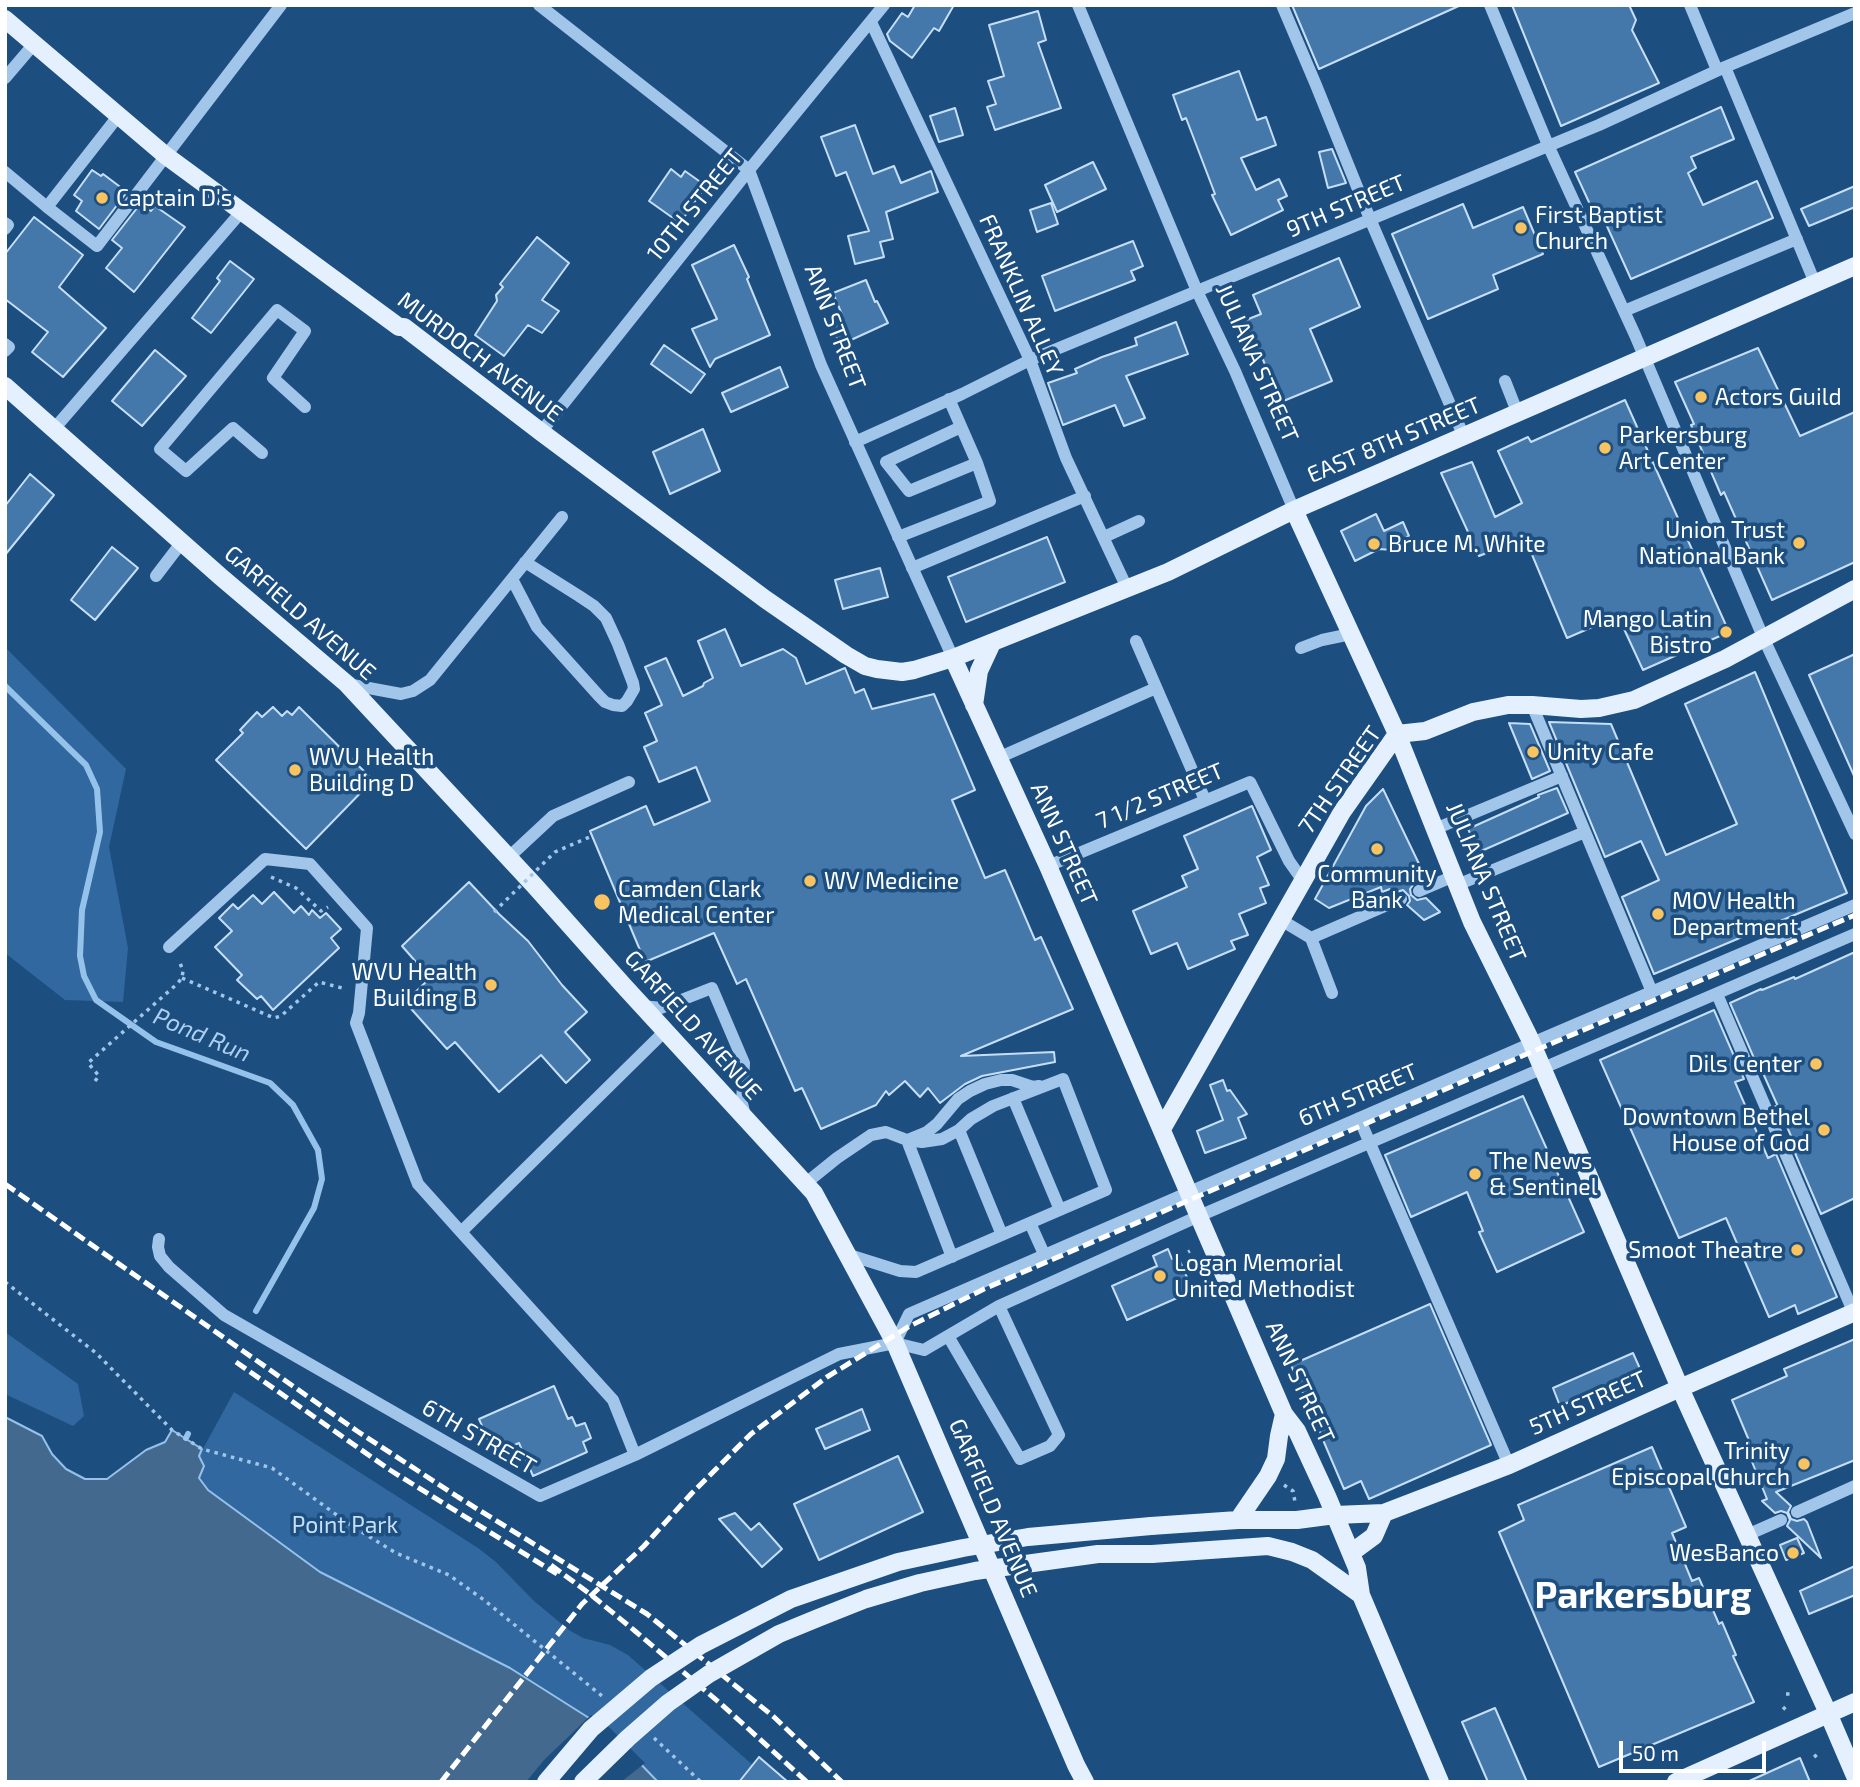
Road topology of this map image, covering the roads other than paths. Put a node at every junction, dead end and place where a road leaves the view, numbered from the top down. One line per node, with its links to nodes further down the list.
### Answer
1 (281, 5): 16 (street)
2 (539, 5): 17 (street)
3 (884, 5): 10 (street, 10TH STREET)
4 (1078, 5): 27 (street, JULIANA STREET)
5 (1282, 5): 21 (street)
6 (1490, 5): 15 (street)
7 (1690, 5): 12 (street)
8 (1855, 13): 12 (street, 9TH STREET)
9 (5, 19): 11 (main road, MURDOCH AVENUE)
10 (871, 22): 17 (street, 10TH STREET); 32 (street, FRANKLIN ALLEY)
11 (34, 44): 13 (street); 14 (main road, MURDOCH AVENUE)
12 (1721, 69): 15 (street, 9TH STREET); 24 (street)
13 (5, 78)
14 (118, 115): 16 (main road, MURDOCH AVENUE); 19 (street)
15 (1548, 145): 21 (street, 9TH STREET); 28 (street)
16 (165, 155): 19 (street); 20 (main road, MURDOCH AVENUE)
17 (749, 170): 40 (street, 10TH STREET); 42 (street, ANN STREET)
18 (5, 172): 19 (street)
19 (47, 207)
20 (242, 211): 39 (street); 40 (main road, MURDOCH AVENUE)
21 (1370, 219): 27 (street, 9TH STREET); 41 (street)
22 (5, 223): 23 (street)
23 (5, 229)
24 (1797, 239): 26 (street); 28 (street)
25 (1855, 266): 26 (main road, EAST 8TH STREET)
26 (1815, 284): 31 (main road, EAST 8TH STREET)
27 (1197, 291): 32 (street, 9TH STREET); 46 (street, JULIANA STREET)
28 (1624, 311): 31 (street)
29 (5, 344): 30 (street)
30 (5, 351)
31 (1645, 358): 37 (main road, EAST 8TH STREET); 59 (street)
32 (1030, 360): 35 (street, 9TH STREET); 45 (street, FRANKLIN ALLEY)
33 (1505, 381): 37 (street)
34 (5, 386): 39 (main road, GARFIELD AVENUE)
35 (949, 399): 38 (street); 42 (street, 9TH STREET)
36 (305, 407): 43 (street)
37 (1518, 414): 41 (main road, EAST 8TH STREET)
38 (961, 427): 44 (street); 44 (street)
39 (54, 429): 51 (main road, GARFIELD AVENUE)
40 (541, 432): 63 (main road, MURDOCH AVENUE)
41 (1464, 437): 46 (main road, EAST 8TH STREET)
42 (855, 442): 49 (street, ANN STREET)
43 (262, 453)
44 (977, 463): 49 (street)
45 (1085, 496): 50 (street, FRANKLIN ALLEY); 53 (street)
46 (1294, 510): 56 (main road, EAST 8TH STREET); 58 (main road, JULIANA STREET)
47 (562, 516): 52 (street)
48 (1139, 521): 50 (street)
49 (898, 537): 53 (street, ANN STREET)
50 (1104, 537): 56 (street, FRANKLIN ALLEY)
51 (182, 542): 54 (street); 64 (main road, GARFIELD AVENUE)
52 (525, 562): 55 (street); 55 (street)
53 (912, 568): 63 (street, ANN STREET)
54 (156, 576)
55 (512, 579): 64 (street)
56 (1127, 588): 61 (main road, EAST 8TH STREET)
57 (1855, 589): 59 (main road, 7TH STREET)
58 (1351, 635): 62 (street); 68 (main road, JULIANA STREET)
59 (1763, 637): 67 (main road, 7TH STREET); 75 (street)
60 (1136, 641): 65 (street)
61 (992, 643): 63 (main road, EAST 8TH STREET); 66 (main road)
62 (1301, 648)
63 (953, 658): 66 (main road, ANN STREET)
64 (346, 684): 76 (main road, GARFIELD AVENUE)
65 (1156, 688): 69 (street); 72 (street)
66 (974, 705): 69 (main road, ANN STREET)
67 (1532, 705): 68 (main road, 7TH STREET); 70 (street)
68 (1397, 734): 73 (main road, JULIANA STREET); 79 (main road, 7TH STREET)
69 (999, 758): 77 (main road, ANN STREET)
70 (1562, 776): 73 (street); 74 (street)
71 (629, 782): 76 (street)
72 (1205, 800): 77 (street, 7 1/2 STREET); 79 (street, 7 1/2 STREET)
73 (1435, 829): 78 (main road, JULIANA STREET)
74 (1585, 832): 78 (street); 87 (street)
75 (1855, 834)
76 (509, 857): 90 (main road, GARFIELD AVENUE)
77 (1048, 866): 98 (main road, ANN STREET)
78 (1456, 880): 80 (street); 92 (main road, JULIANA STREET)
79 (1303, 881): 83 (main road, 7TH STREET)
80 (1419, 891)
81 (1401, 899): 85 (street)
82 (1855, 905): 87 (street, 6TH STREET)
83 (1281, 920): 85 (street); 98 (main road, 7TH STREET)
84 (1855, 934): 89 (street, 6TH STREET)
85 (1311, 938): 88 (street)
86 (169, 947): 107 (street)
87 (1652, 992): 92 (street, 6TH STREET)
88 (1332, 993)
89 (1717, 994): 93 (street, 6TH STREET); 114 (street)
90 (642, 1005): 91 (main road, GARFIELD AVENUE); 96 (street)
91 (665, 1031): 96 (main road, GARFIELD AVENUE); 107 (street)
92 (1532, 1043): 93 (main road, JULIANA STREET); 97 (street, 6TH STREET)
93 (1542, 1068): 101 (street, 6TH STREET); 117 (main road, JULIANA STREET)
94 (1046, 1086): 95 (street); 100 (street); 104 (street)
95 (1013, 1098): 99 (street); 104 (street)
96 (745, 1118): 102 (main road, GARFIELD AVENUE)
97 (1359, 1118): 101 (street); 103 (street, 6TH STREET)
98 (1162, 1129): 103 (main road, ANN STREET)
99 (959, 1130): 100 (street); 108 (street)
100 (907, 1140): 102 (street); 112 (street)
101 (1370, 1143): 105 (street, 6TH STREET); 120 (street)
102 (806, 1183): 110 (main road, GARFIELD AVENUE)
103 (1188, 1192): 105 (main road, ANN STREET); 111 (street, 6TH STREET)
104 (1060, 1210): 106 (street)
105 (1199, 1216): 113 (street, 6TH STREET); 118 (main road, ANN STREET)
106 (1030, 1223): 108 (street); 111 (street)
107 (461, 1232): 119 (street)
108 (1002, 1236): 112 (street)
109 (159, 1239): 119 (street, 6TH STREET)
110 (846, 1254): 112 (street); 116 (main road, GARFIELD AVENUE)
111 (1044, 1254): 116 (street, 6TH STREET)
112 (952, 1257)
113 (999, 1306): 115 (street, 6TH STREET); 115 (street)
114 (1854, 1313): 117 (main road, 5TH STREET)
115 (948, 1336): 116 (street, 6TH STREET)
116 (895, 1343): 119 (street, 6TH STREET); 135 (main road, GARFIELD AVENUE)
117 (1680, 1388): 120 (main road, 5TH STREET); 127 (main road, JULIANA STREET)
118 (1284, 1414): 124 (main road, ANN STREET); 125 (main road)
119 (635, 1455)
120 (1509, 1465): 123 (main road, 5TH STREET)
121 (1855, 1486): 122 (street)
122 (1797, 1512)
123 (1384, 1514): 124 (main road, 5TH STREET); 128 (main road)
124 (1335, 1515): 125 (main road, 5TH STREET); 128 (main road, ANN STREET)
125 (1238, 1520): 133 (main road, 5TH STREET, bridge)
126 (1781, 1520): 127 (street)
127 (1747, 1535): 131 (main road, JULIANA STREET)
128 (1351, 1553): 129 (main road, ANN STREET)
129 (1361, 1595): 134 (main road, bridge); 136 (main road, ANN STREET)
130 (1855, 1702): 131 (main road)
131 (1829, 1713): 132 (main road, JULIANA STREET); 137 (main road)
132 (1855, 1776)
133 (546, 1782)
134 (583, 1782)
135 (1085, 1782)
136 (1440, 1782)
137 (1676, 1782)

